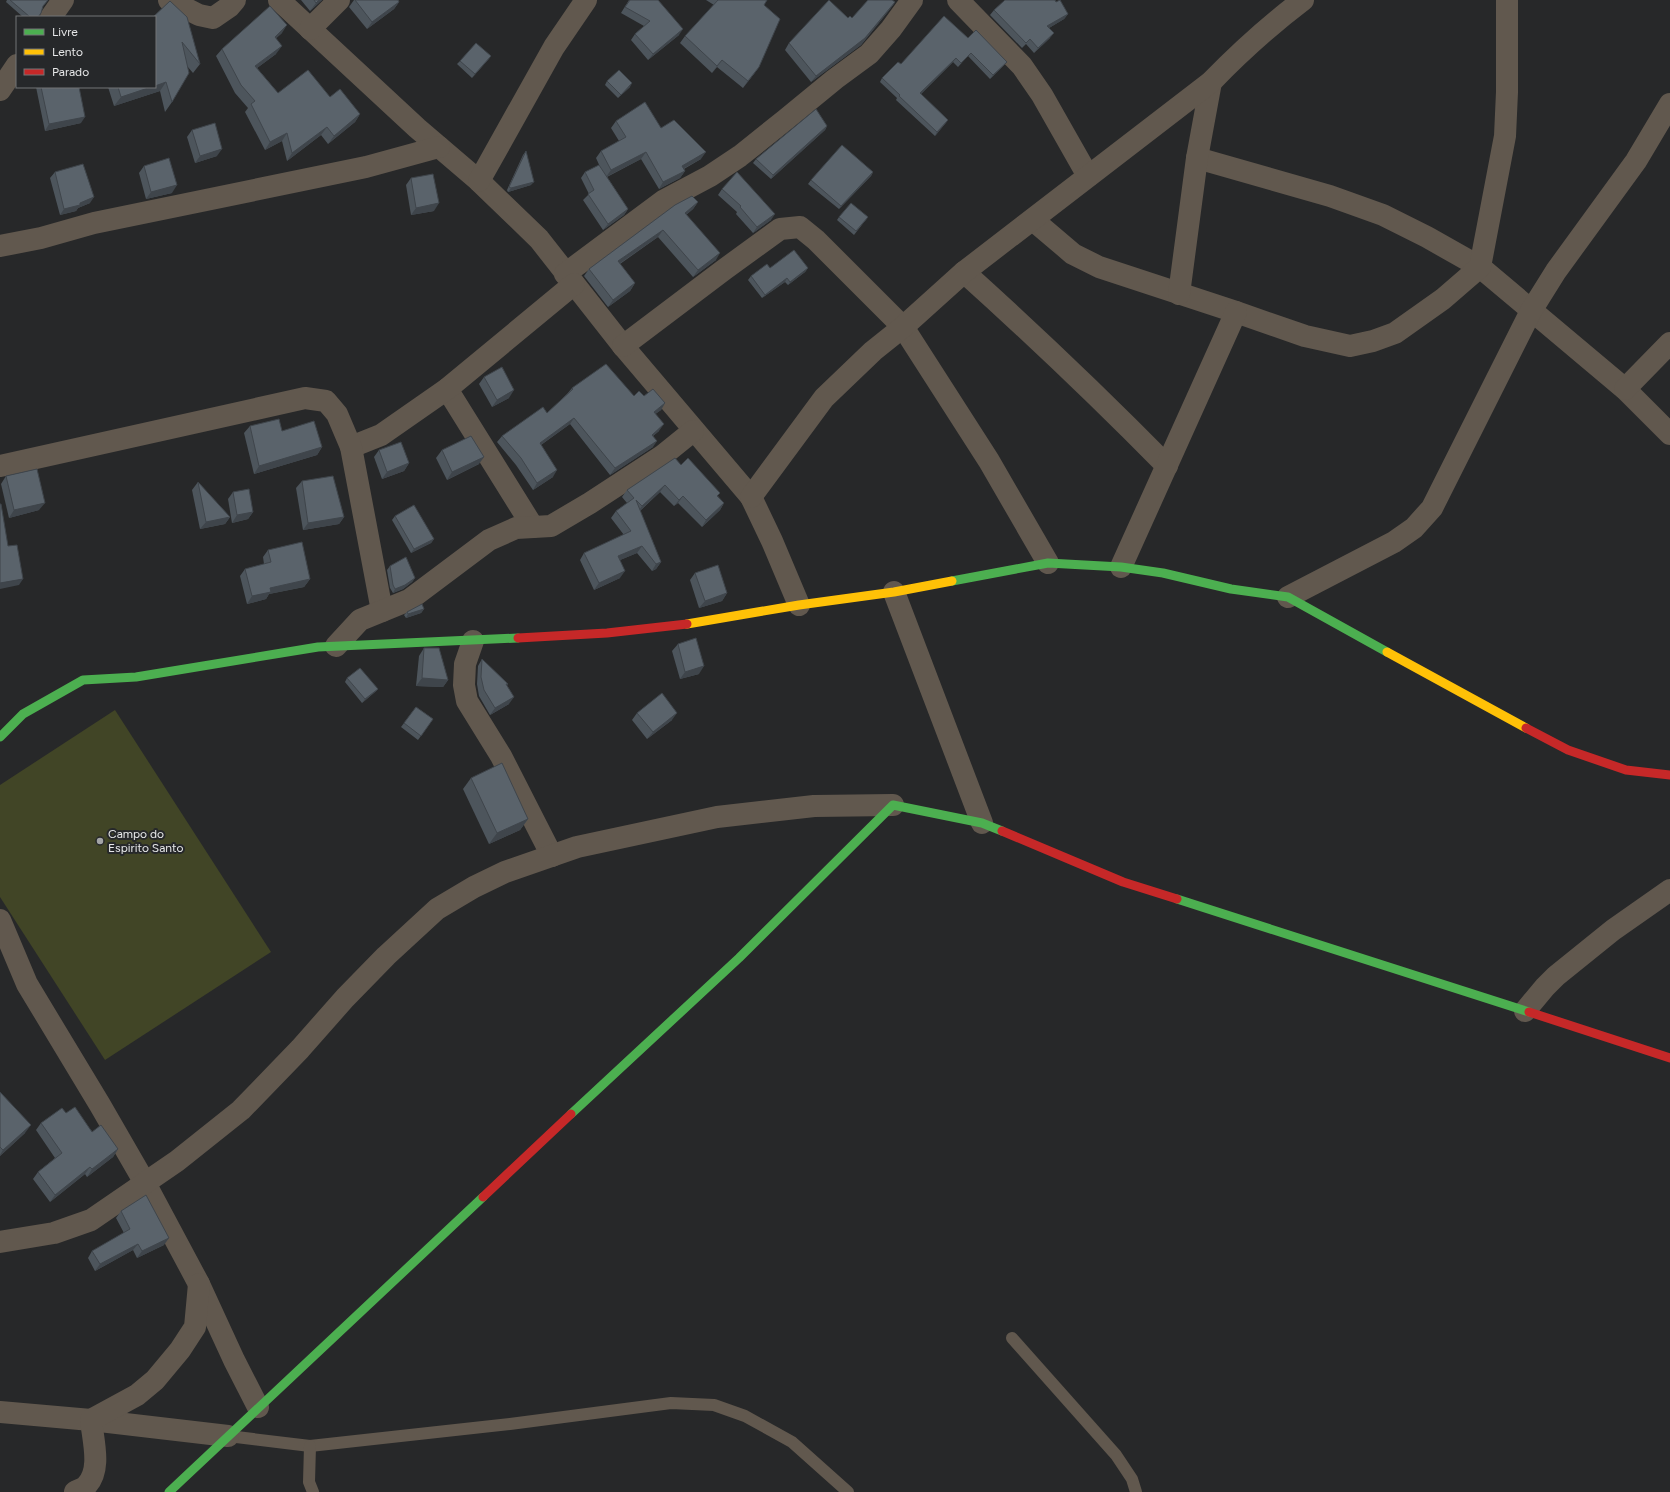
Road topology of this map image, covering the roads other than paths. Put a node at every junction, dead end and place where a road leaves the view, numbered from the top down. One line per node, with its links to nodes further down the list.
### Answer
1 (63, 0): 11 (street)
2 (169, 0): 3 (street)
3 (235, 0)
4 (279, 0): 12 (street)
5 (339, 0): 12 (street)
6 (586, 0): 20 (street)
7 (912, 0): 25 (street)
8 (958, 0): 19 (street)
9 (1303, 0): 14 (street)
10 (1507, 0): 23 (street)
11 (52, 16)
12 (310, 29): 17 (street)
13 (16, 66): 15 (street)
14 (1210, 82): 18 (street); 19 (street)
15 (0, 90)
16 (1670, 104): 27 (street)
17 (439, 147): 20 (street); 22 (street)
18 (1197, 158): 23 (street); 26 (street)
19 (1088, 176): 21 (street)
20 (479, 181): 25 (street)
21 (1033, 220): 24 (street); 26 (street)
22 (0, 246)
23 (1480, 268): 27 (street); 28 (street)
24 (964, 272): 29 (street); 38 (street)
25 (570, 278): 31 (street); 32 (street)
26 (1179, 294): 28 (street)
27 (1532, 311): 33 (street); 44 (street)
28 (1236, 312): 38 (street)
29 (903, 327): 31 (street); 39 (street); 41 (street)
30 (1670, 343): 33 (street)
31 (623, 346): 34 (street)
32 (447, 389): 36 (street); 40 (street)
33 (1625, 389): 35 (street)
34 (693, 431): 39 (street); 40 (street)
35 (1670, 434)
36 (351, 447): 37 (street); 46 (street)
37 (0, 466)
38 (1167, 466): 42 (street)
39 (750, 497): 45 (street)
40 (533, 527): 46 (street)
41 (1048, 563): 42 (street); 43 (street)
42 (1121, 567): 44 (street)
43 (894, 592): 45 (street); 52 (street)
44 (1288, 597): 50 (street)
45 (799, 605): 47 (street)
46 (382, 611): 48 (street)
47 (473, 641): 48 (street); 53 (street)
48 (336, 646): 49 (street)
49 (0, 737)
50 (1670, 775)
51 (893, 805): 52 (street); 53 (street); 62 (street)
52 (982, 824): 56 (street)
53 (552, 856): 58 (street)
54 (1670, 890): 56 (street)
55 (0, 920): 58 (street)
56 (1525, 1011): 57 (street)
57 (1664, 1051)
58 (145, 1183): 59 (street); 60 (street)
59 (0, 1242)
60 (199, 1284): 62 (street); 64 (street)
61 (1012, 1338): 71 (lane)
62 (258, 1407): 65 (street)
63 (0, 1412): 64 (street)
64 (91, 1420): 65 (street); 67 (street)
65 (228, 1436): 66 (lane); 68 (street)
66 (310, 1446): 69 (lane); 70 (lane)
67 (75, 1492)
68 (169, 1492)
69 (313, 1492)
70 (848, 1492)
71 (1136, 1492)

